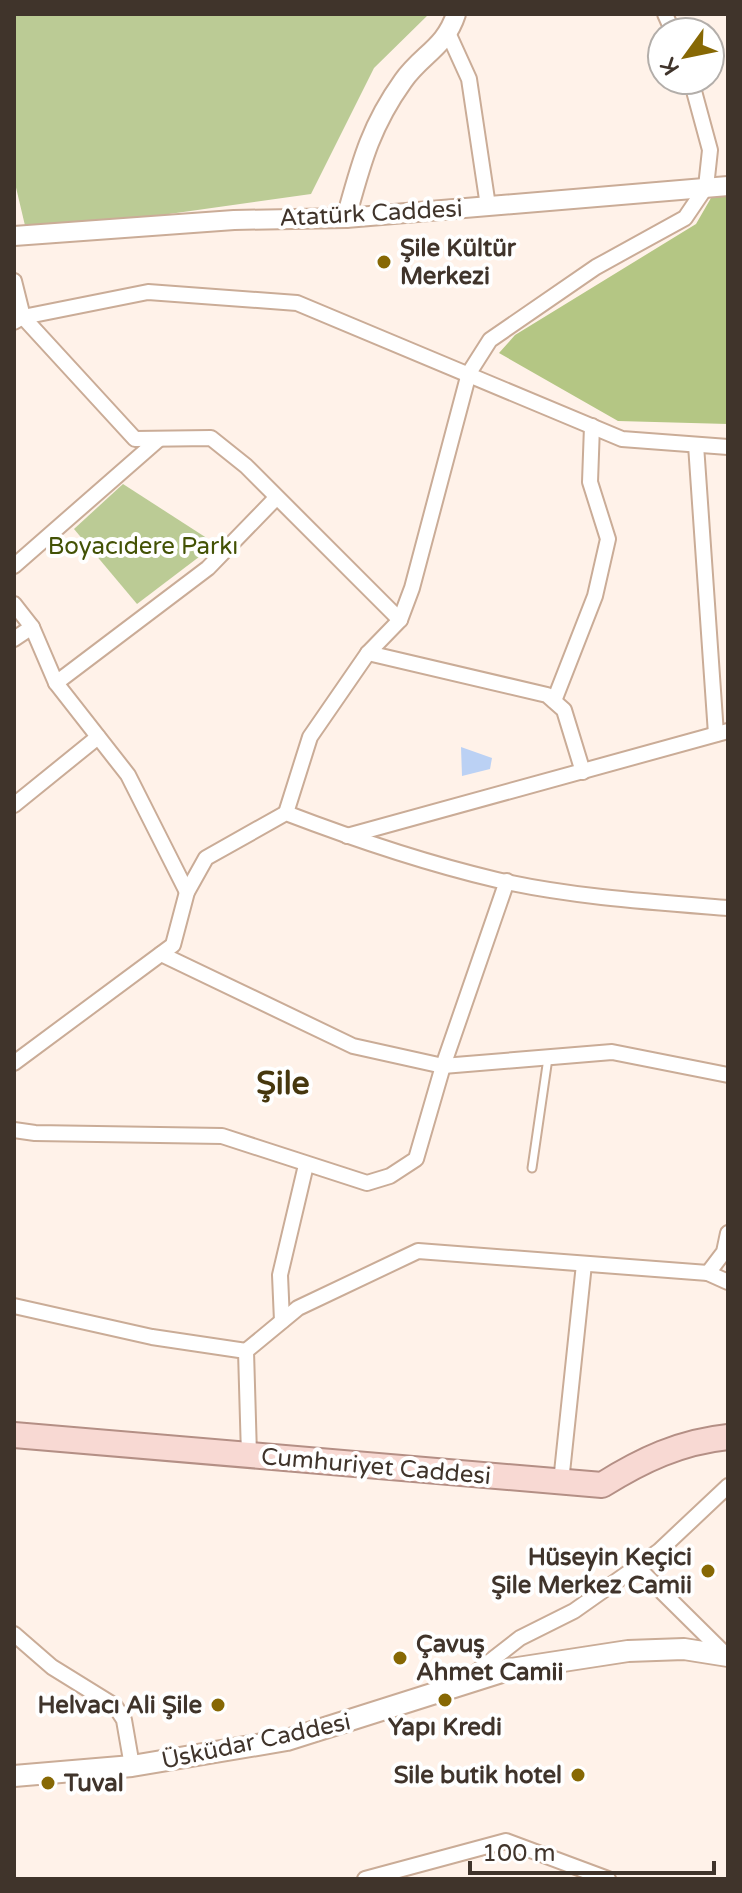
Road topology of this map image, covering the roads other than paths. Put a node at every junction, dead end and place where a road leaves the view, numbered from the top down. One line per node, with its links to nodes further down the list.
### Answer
1 (456, 14): 2 (street)
2 (449, 35): 6 (street); 7 (street)
3 (695, 96): 5 (street)
4 (728, 186): 5 (street, Atatürk Caddesi)
5 (706, 187): 6 (street, Atatürk Caddesi); 11 (street)
6 (488, 206): 7 (street, Atatürk Caddesi)
7 (346, 218): 8 (street, Atatürk Caddesi)
8 (14, 236)
9 (14, 281): 10 (street)
10 (19, 320): 11 (street); 13 (street)
11 (469, 373): 12 (street); 19 (street)
12 (592, 426): 14 (street); 24 (street)
13 (158, 440): 16 (street); 17 (street)
14 (696, 445): 15 (street); 25 (street)
15 (728, 447)
16 (275, 499): 19 (street); 23 (street)
17 (14, 566)
18 (14, 604): 20 (street)
19 (400, 620): 22 (street)
20 (32, 627): 21 (street); 23 (street)
21 (14, 639)
22 (368, 653): 24 (street); 29 (street)
23 (56, 683): 26 (street)
24 (554, 701): 27 (street)
25 (722, 733): 27 (street)
26 (98, 737): 28 (street); 32 (street)
27 (583, 772): 30 (street)
28 (14, 805)
29 (286, 813): 30 (street); 32 (street)
30 (347, 836): 31 (street)
31 (507, 881): 33 (street); 37 (street)
32 (187, 892): 34 (street)
33 (728, 908)
34 (161, 954): 36 (street); 37 (street)
35 (548, 1058): 37 (street); 38 (street); 41 (lane)
36 (14, 1063)
37 (443, 1066): 40 (street)
38 (728, 1075)
39 (14, 1130): 40 (street)
40 (306, 1165): 48 (street)
41 (532, 1168)
42 (728, 1233): 43 (street)
43 (726, 1252): 45 (street)
44 (584, 1264): 45 (street); 48 (street); 53 (street)
45 (708, 1273): 46 (street)
46 (728, 1282)
47 (14, 1306): 49 (street)
48 (282, 1321): 49 (street)
49 (246, 1351): 52 (street)
50 (14, 1435): 52 (main road, Cumhuriyet Caddesi)
51 (728, 1437): 53 (main road, Cumhuriyet Caddesi)
52 (249, 1455): 53 (main road, Cumhuriyet Caddesi)
53 (561, 1482)
54 (728, 1486): 55 (street)
55 (636, 1566): 57 (street); 58 (street)
56 (14, 1634): 59 (street)
57 (728, 1656): 58 (main road, Üsküdar Caddesi)
58 (454, 1688): 59 (main road, Üsküdar Caddesi)
59 (132, 1766): 60 (main road, Üsküdar Caddesi)
60 (14, 1776)
61 (365, 1879): 62 (street)
62 (608, 1879)

